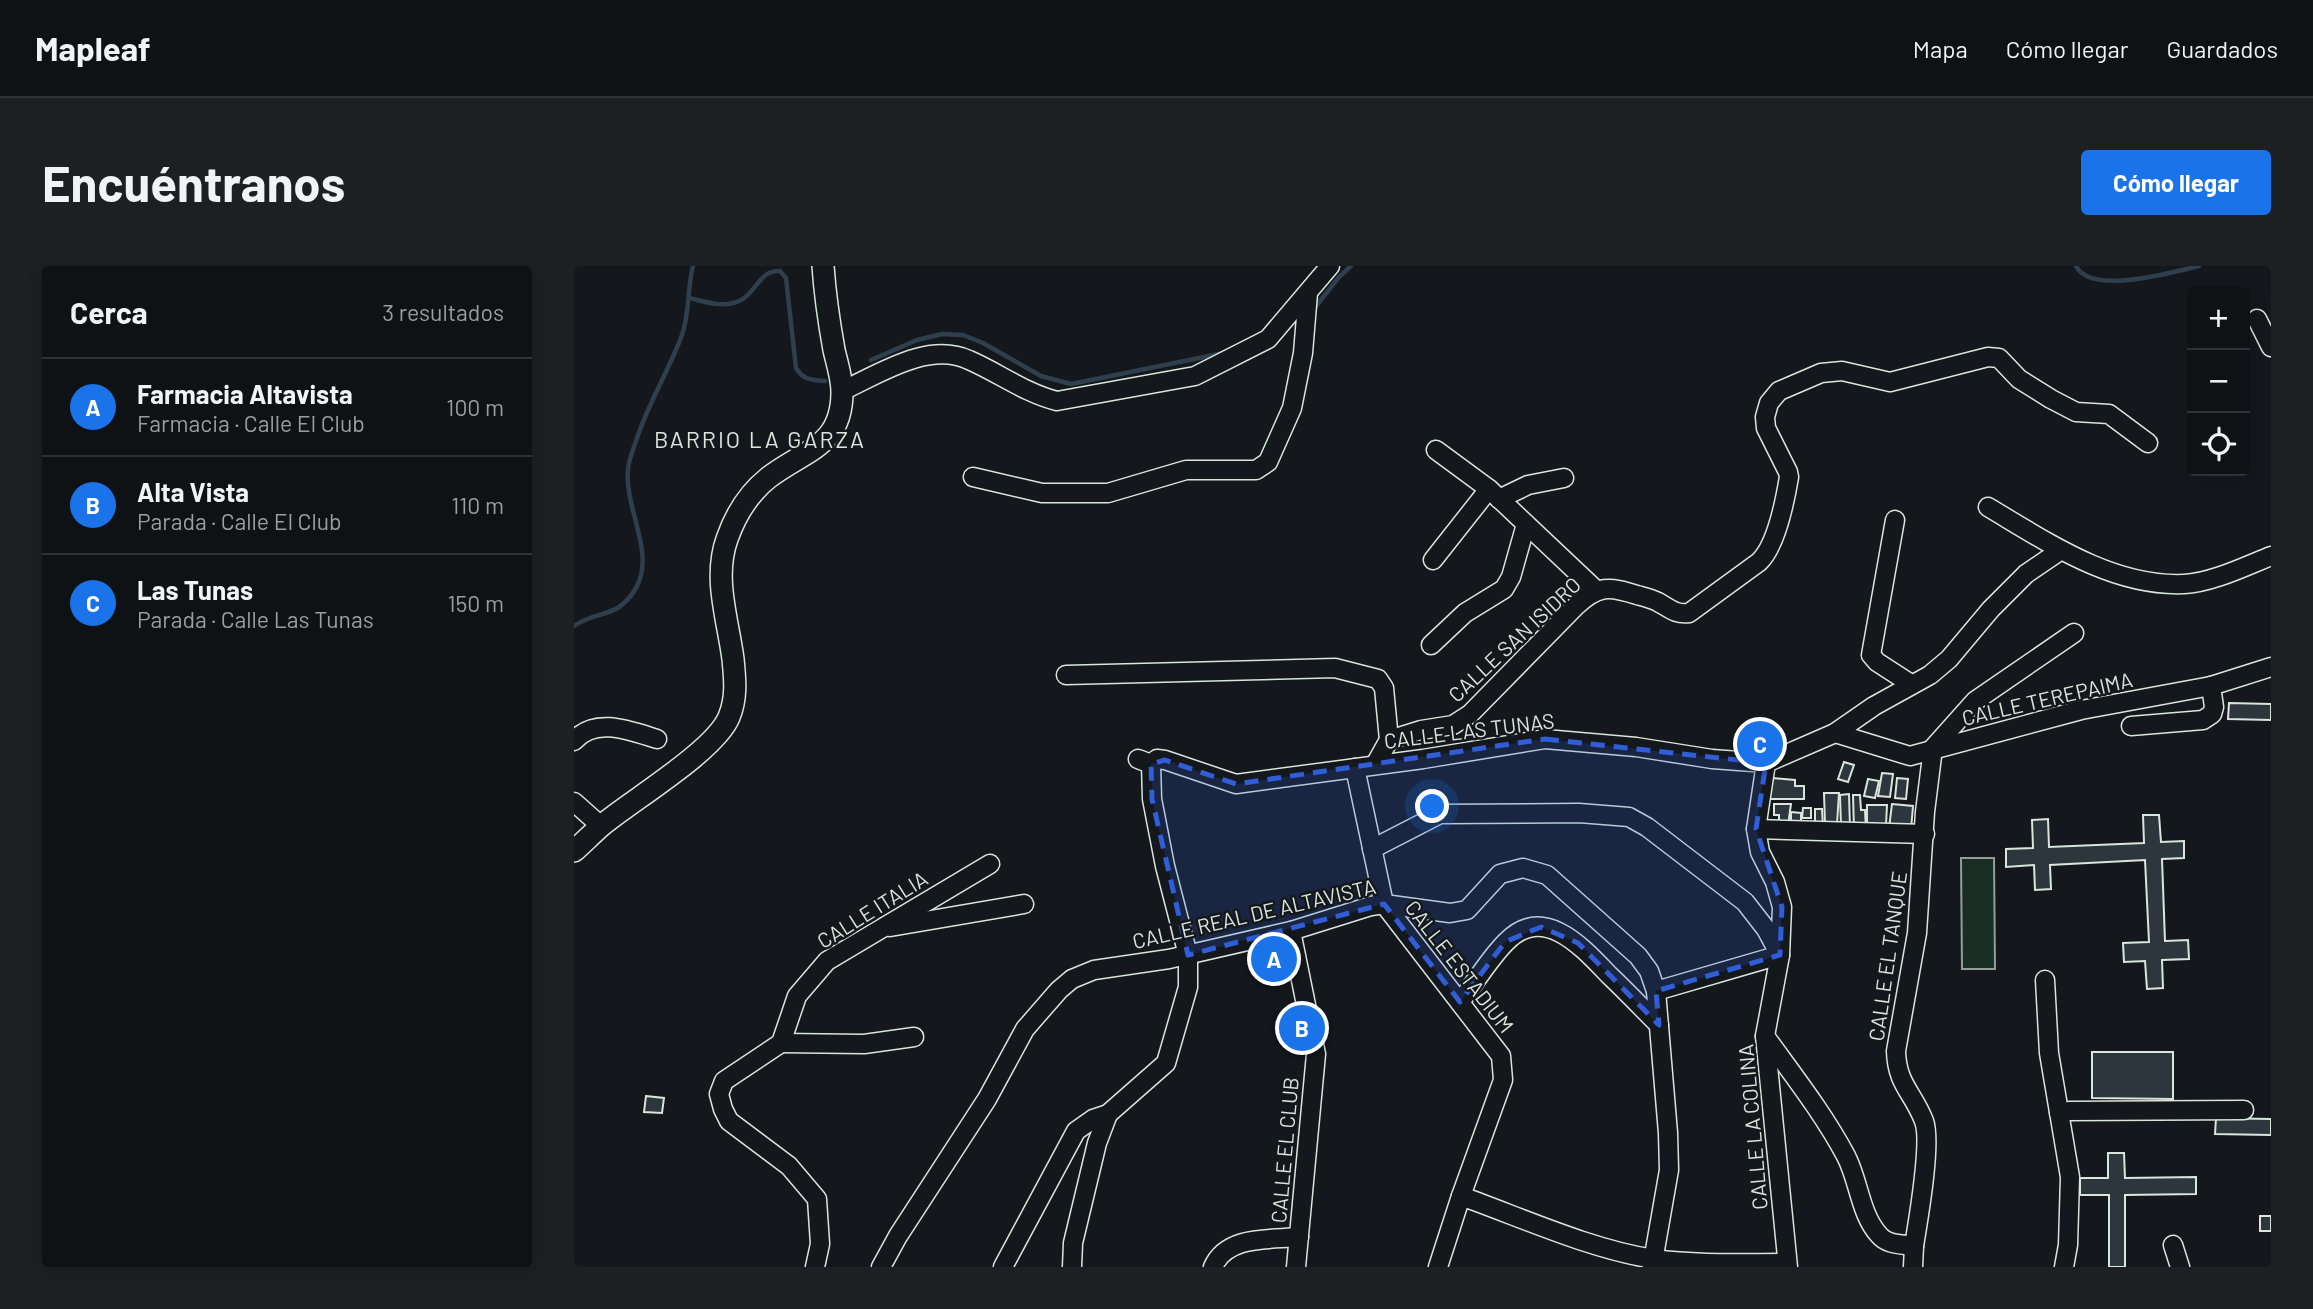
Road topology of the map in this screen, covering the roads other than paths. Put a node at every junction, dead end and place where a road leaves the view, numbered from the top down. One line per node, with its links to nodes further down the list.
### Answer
1 (823, 266): 6 (main road)
2 (1330, 266): 3 (street)
3 (1308, 293): 6 (street); 9 (street)
4 (2257, 319): 5 (street)
5 (2271, 347)
6 (842, 391): 35 (main road)
7 (2148, 443): 18 (street, CALLE SAN ISIDRO)
8 (1436, 450): 11 (street)
9 (973, 477)
10 (1564, 478): 11 (street)
11 (1494, 494): 14 (street); 17 (street)
12 (1988, 507): 15 (street)
13 (1895, 520): 23 (street)
14 (1526, 524): 18 (street); 20 (street)
15 (2061, 550): 16 (street); 23 (street, CALLE LAS TUNAS)
16 (2271, 556)
17 (1433, 560)
18 (1597, 591): 28 (street, CALLE SAN ISIDRO)
19 (2074, 633): 30 (street)
20 (1431, 645)
21 (2271, 667): 24 (street, CALLE TEREPAIMA)
22 (1066, 675): 28 (street)
23 (1911, 684): 26 (street, CALLE LAS TUNAS)
24 (2211, 685): 25 (street); 30 (street, CALLE TEREPAIMA)
25 (2131, 726)
26 (1835, 733): 30 (street, CALLE TEREPAIMA); 31 (street, CALLE LAS TUNAS)
27 (657, 739): 29 (street)
28 (1388, 740): 32 (street)
29 (574, 741)
30 (1933, 748): 37 (street, CALLE EL TANQUE)
31 (1766, 763): 32 (street, CALLE LAS TUNAS); 36 (street)
32 (1375, 765): 33 (street, CALLE LAS TUNAS)
33 (1355, 768): 38 (street, CALLE ESTADIUM); 46 (street, CALLE LAS TUNAS)
34 (574, 802): 35 (street)
35 (601, 826): 39 (main road)
36 (1756, 830): 37 (street); 45 (street, CALLE LA COLINA)
37 (1925, 834): 59 (street, CALLE EL TANQUE)
38 (1372, 849): 42 (street, CALLE ESTADIUM); 45 (street)
39 (574, 851)
40 (989, 864): 43 (street, CALLE ITALIA)
41 (1024, 904): 43 (street)
42 (1384, 904): 44 (street, CALLE REAL DE ALTAVISTA); 48 (street, CALLE REAL DE ALTAVISTA); 49 (street, CALLE ESTADIUM)
43 (877, 930): 53 (street, CALLE ITALIA)
44 (1291, 931): 46 (street, CALLE REAL DE ALTAVISTA); 58 (street, CALLE EL CLUB)
45 (1780, 954): 48 (street); 51 (street, CALLE LA COLINA)
46 (1188, 955): 56 (street); 64 (street, CALLE REAL DE ALTAVISTA)
47 (2045, 980): 55 (street)
48 (1656, 991): 50 (street, CALLE REAL DE ALTAVISTA)
49 (1460, 1002): 50 (street); 57 (street, CALLE ESTADIUM)
50 (1659, 1025): 61 (street, CALLE REAL DE ALTAVISTA)
51 (1765, 1036): 59 (street); 62 (street, CALLE LA COLINA)
52 (914, 1037): 53 (street)
53 (781, 1043): 63 (street)
54 (2244, 1110): 55 (street)
55 (2059, 1113): 71 (street)
56 (1108, 1114): 65 (street); 66 (street)
57 (1461, 1196): 61 (street); 69 (street, CALLE ESTADIUM)
58 (1299, 1237): 67 (street, CALLE EL CLUB); 68 (street)
59 (1914, 1245): 70 (street, CALLE EL TANQUE)
60 (2173, 1245): 72 (street)
61 (1653, 1263): 62 (street)
62 (1787, 1265)
63 (815, 1267)
64 (881, 1267)
65 (1003, 1267)
66 (1072, 1267)
67 (1213, 1267)
68 (1296, 1267)
69 (1438, 1267)
70 (1913, 1267)
71 (2064, 1267)
72 (2179, 1267)

